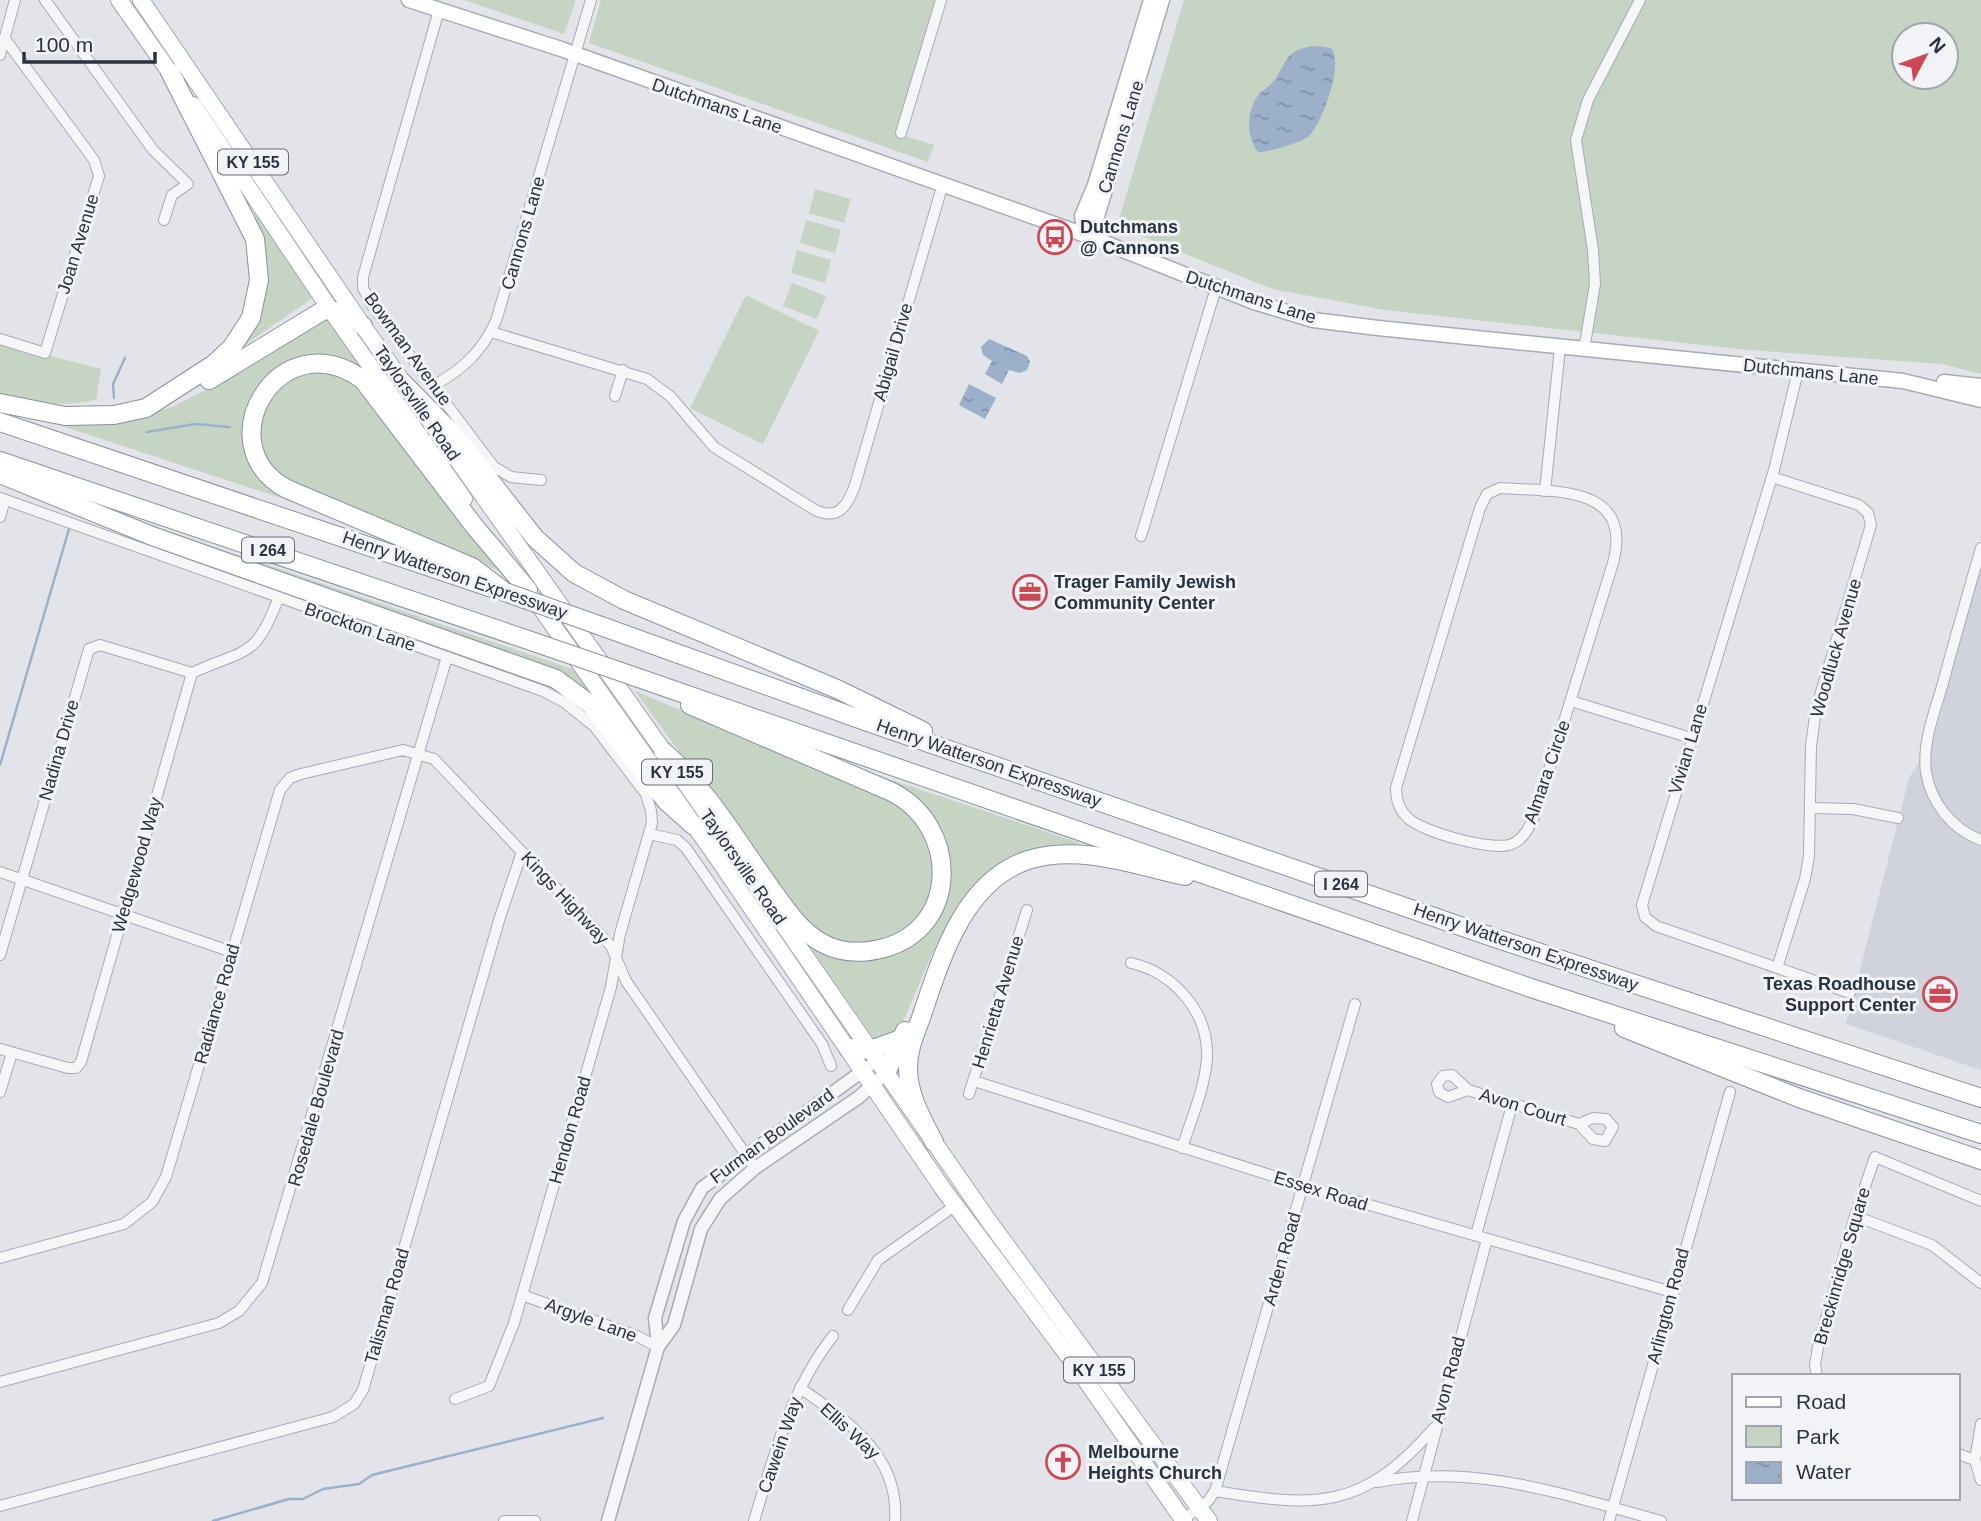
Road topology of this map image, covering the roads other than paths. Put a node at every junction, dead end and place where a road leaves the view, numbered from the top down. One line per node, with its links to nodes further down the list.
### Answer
1 (15, 0): 12 (street)
2 (45, 0): 20 (street)
3 (119, 0): 15 (main road, Taylorsville Road / KY 155)
4 (141, 0): 18 (main road, Taylorsville Road / KY 155)
5 (409, 0): 11 (main road, Dutchmans Lane)
6 (591, 0): 14 (street, Cannons Lane)
7 (941, 0): 17 (street)
8 (1151, 0): 21 (main road, Cannons Lane)
9 (1162, 0): 21 (main road, Cannons Lane)
10 (1640, 0): 28 (street)
11 (439, 10): 14 (main road, Dutchmans Lane); 32 (street, Bowman Avenue)
12 (5, 39): 13 (street); 26 (street, Joan Avenue)
13 (0, 55)
14 (575, 55): 19 (main road, Dutchmans Lane); 25 (street, Cannons Lane)
15 (170, 72): 16 (main road, Taylorsville Road / KY 155); 36 (highway)
16 (204, 119): 18 (main road); 23 (main road, Taylorsville Road / KY 155)
17 (901, 133)
18 (255, 164): 24 (main road, Taylorsville Road / KY 155)
19 (942, 187): 21 (main road, Dutchmans Lane); 29 (street, Abigail Drive)
20 (164, 220)
21 (1085, 236): 22 (main road, Dutchmans Lane)
22 (1216, 288): 27 (main road, Dutchmans Lane); 47 (street)
23 (330, 309): 24 (highway); 36 (highway); 49 (main road, Taylorsville Road / KY 155)
24 (363, 326): 31 (main road, Taylorsville Road / KY 155)
25 (491, 332): 29 (street); 32 (street, Cannons Lane)
26 (0, 339)
27 (1560, 348): 28 (main road, Dutchmans Lane); 44 (street)
28 (1584, 350): 30 (main road, Dutchmans Lane)
29 (623, 370): 35 (street)
30 (1798, 371): 33 (main road, Dutchmans Lane); 42 (street, Vivian Lane)
31 (402, 383): 57 (main road, Taylorsville Road / KY 155); 59 (highway)
32 (433, 386): 43 (street, Bowman Avenue)
33 (1926, 386): 34 (main road); 37 (main road)
34 (1981, 386)
35 (615, 396)
36 (161, 398): 38 (highway)
37 (1981, 400)
38 (0, 402)
39 (0, 422): 50 (highway, Henry Watterson Expressway / I 264)
40 (0, 461): 54 (highway, Henry Watterson Expressway / I 264, bridge)
41 (0, 474): 62 (highway)
42 (1772, 477): 56 (street, Vivian Lane); 60 (street, Woodluck Avenue)
43 (541, 480)
44 (1545, 491): 55 (street, Almara Circle); 55 (street, Almara Circle)
45 (3, 499): 46 (street); 51 (street, Brockton Lane)
46 (0, 517)
47 (1141, 536)
48 (1981, 548): 64 (street)
49 (528, 590): 50 (highway); 62 (main road, Taylorsville Road / KY 155)
50 (505, 592): 59 (highway, Henry Watterson Expressway / I 264, bridge)
51 (278, 599): 52 (street, Brockton Lane); 53 (street)
52 (447, 657): 58 (street, Rosedale Boulevard); 63 (street, Brockton Lane)
53 (192, 673): 67 (street, Nadina Drive); 70 (street, Wedgewood Way)
54 (637, 677): 57 (highway); 68 (highway, Henry Watterson Expressway / I 264)
55 (1571, 701): 56 (street)
56 (1691, 738): 75 (street, Vivian Lane)
57 (663, 751): 85 (main road, Taylorsville Road / KY 155)
58 (420, 752): 65 (street, Kings Highway); 71 (street, Radiance Road); 117 (street, Rosedale Boulevard)
59 (999, 767): 88 (highway, Henry Watterson Expressway / I 264)
60 (1811, 808): 61 (street); 75 (street, Woodluck Avenue)
61 (1898, 818)
62 (694, 826): 81 (main road, Taylorsville Road / KY 155)
63 (649, 834): 73 (street, Hendon Road); 84 (street, Taylorsville Road)
64 (1981, 840)
65 (522, 852): 73 (street, Kings Highway); 128 (street, Talisman Road)
66 (0, 872): 67 (street)
67 (22, 880): 70 (street); 72 (street, Nadina Drive)
68 (1253, 892): 76 (highway); 77 (highway, Henry Watterson Expressway / I 264)
69 (1027, 909): 87 (street, Henrietta Avenue)
70 (123, 916): 71 (street); 83 (street, Wedgewood Way)
71 (232, 952): 109 (street, Radiance Road)
72 (0, 955)
73 (614, 960): 100 (street, Kings Highway); 112 (street, Hendon Road)
74 (1131, 963): 99 (street)
75 (1777, 968): 78 (street, Vivian Lane)
76 (934, 978): 80 (highway); 98 (highway)
77 (1534, 989): 97 (highway, Henry Watterson Expressway / I 264); 101 (highway)
78 (1850, 993)
79 (1354, 1004): 103 (street, Arden Road)
80 (901, 1039): 85 (highway); 85 (highway)
81 (848, 1048): 85 (highway); 86 (main road, Taylorsville Road / KY 155)
82 (0, 1049): 83 (street)
83 (12, 1053): 90 (street)
84 (831, 1066)
85 (876, 1067): 86 (main road, Taylorsville Road / KY 155); 98 (main road, Taylorsville Road / KY 155); 102 (street, Furman Boulevard); 105 (main road, Taylorsville Road / KY 155)
86 (863, 1070): 100 (street, Furman Boulevard)
87 (974, 1081): 93 (street, Henrietta Avenue); 99 (street, Essex Road)
88 (1940, 1083): 92 (highway); 94 (highway, Henry Watterson Expressway / I 264)
89 (1468, 1090): 95 (street, Avon Court)
90 (0, 1092)
91 (1730, 1092): 111 (street, Arlington Road)
92 (1981, 1093)
93 (969, 1094)
94 (1981, 1098)
95 (1512, 1105): 96 (street, Avon Court); 107 (street)
96 (1579, 1124)
97 (1981, 1134)
98 (934, 1142): 130 (main road, Taylorsville Road / KY 155)
99 (1182, 1148): 103 (street, Essex Road)
100 (745, 1154): 102 (street, Kings Highway); 115 (street, Furman Boulevard)
101 (1981, 1160)
102 (755, 1168): 115 (street, Furman Boulevard)
103 (1303, 1186): 107 (street, Essex Road); 127 (street, Arden Road)
104 (1981, 1201): 106 (street, Breckinridge Square)
105 (956, 1205): 113 (street); 131 (main road, Taylorsville Road / KY 155)
106 (1854, 1216): 110 (street); 116 (street, Breckinridge Square)
107 (1476, 1235): 108 (street, Essex Road)
108 (1487, 1239): 111 (street, Essex Road); 121 (street, Avon Road)
109 (0, 1258)
110 (1981, 1283)
111 (1672, 1292): 129 (street, Arlington Road)
112 (523, 1295): 115 (street, Argyle Lane); 119 (street, Hendon Road)
113 (848, 1310)
114 (833, 1336): 118 (street, Cawein Way)
115 (658, 1347): 134 (street, Furman Boulevard)
116 (1817, 1374)
117 (0, 1382)
118 (800, 1388): 135 (street, Cawein Way); 136 (street, Ellis Way)
119 (455, 1399)
120 (1981, 1424): 123 (street)
121 (1435, 1426): 124 (street, Avon Road); 126 (street)
122 (1960, 1455): 123 (street)
123 (1975, 1460): 125 (street)
124 (1424, 1475): 126 (street); 129 (street); 137 (street, Avon Road)
125 (1981, 1480)
126 (1377, 1482): 127 (street)
127 (1215, 1491): 130 (street, Arden Road)
128 (0, 1506)
129 (1612, 1508): 138 (street, Arlington Road); 139 (street)
130 (1204, 1515): 131 (street, Arden Road)
131 (1183, 1520)
132 (504, 1521): 133 (street)
133 (535, 1521)
134 (608, 1521)
135 (754, 1521)
136 (895, 1521)
137 (1412, 1521)
138 (1609, 1521)
139 (1661, 1521)

